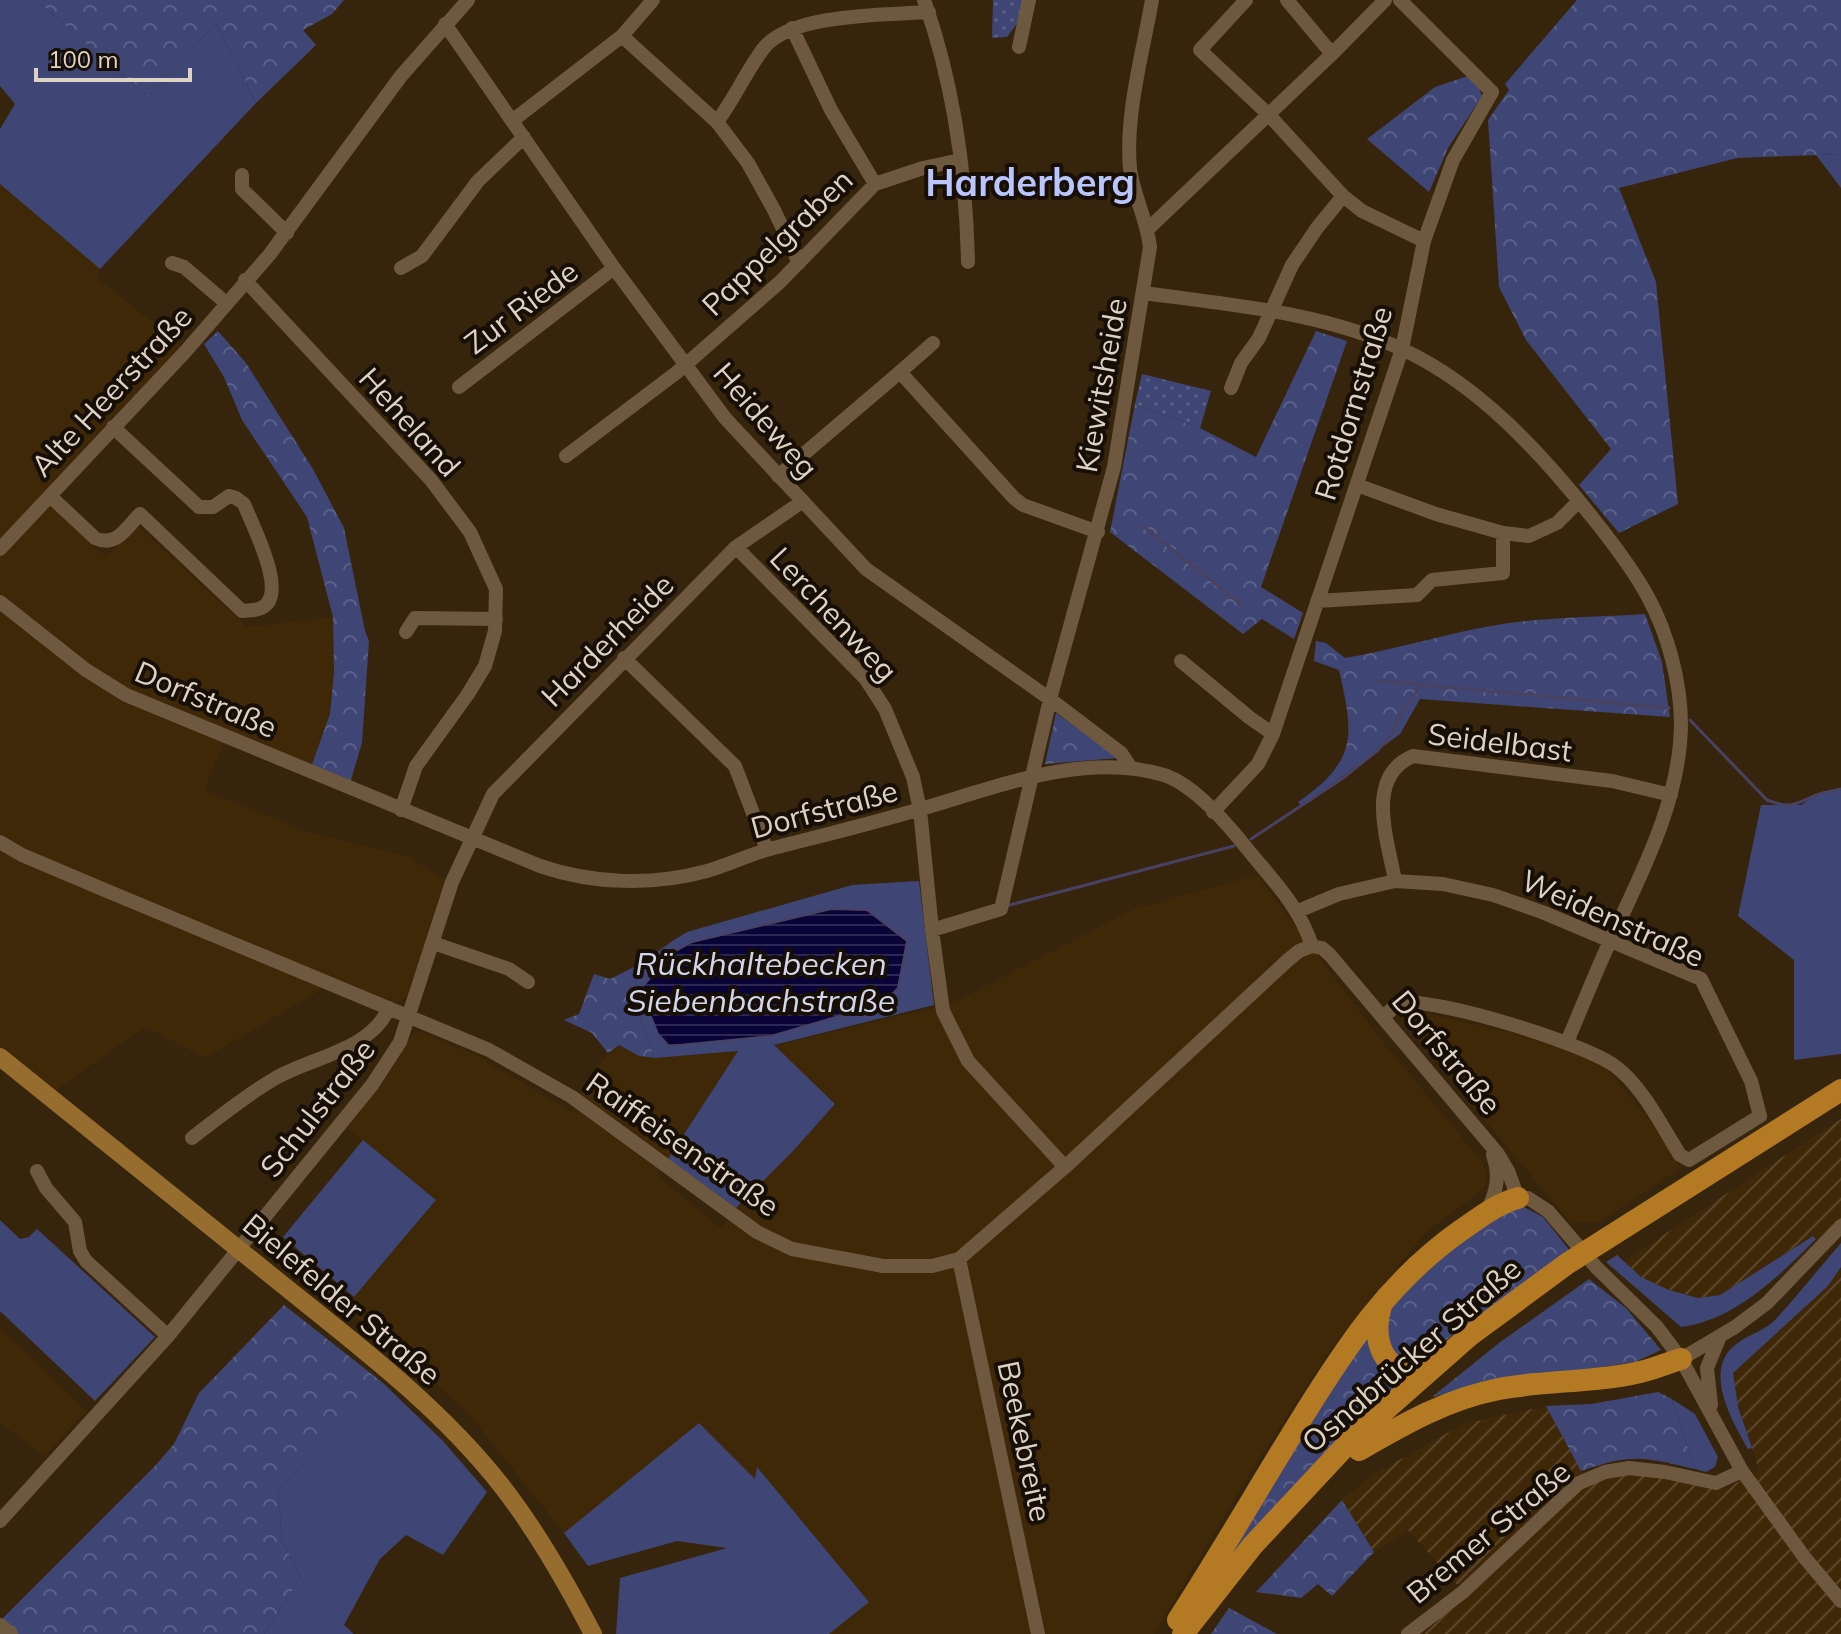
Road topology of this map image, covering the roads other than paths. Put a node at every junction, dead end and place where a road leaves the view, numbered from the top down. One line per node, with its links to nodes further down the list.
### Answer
1 (468, 0): 10 (street, Alte Heerstraße)
2 (653, 0): 12 (street)
3 (1029, 0): 13 (street)
4 (1152, 0): 23 (street, Kiewitsheide)
5 (1246, 0): 15 (street)
6 (1287, 0): 14 (street)
7 (1385, 0): 14 (street)
8 (1400, 0): 25 (street, Rotdornstraße)
9 (926, 6): 11 (street); 19 (street)
10 (445, 24): 16 (street, Heideweg); 24 (street, Alte Heerstraße)
11 (792, 28): 17 (street); 21 (street)
12 (622, 36): 16 (street); 17 (street)
13 (1019, 47)
14 (1332, 54): 15 (street)
15 (1268, 114): 22 (street); 23 (street)
16 (512, 121): 18 (street, Heideweg)
17 (717, 122): 28 (street)
18 (524, 137): 29 (street); 30 (street, Heideweg)
19 (960, 160): 21 (street, Pappelgraben); 26 (street)
20 (242, 175): 24 (street)
21 (875, 184): 28 (street, Pappelgraben)
22 (1343, 196): 25 (street); 34 (street)
23 (1148, 229): 32 (street, Kiewitsheide)
24 (287, 233): 31 (street, Alte Heerstraße)
25 (1424, 241): 36 (street, Rotdornstraße)
26 (968, 262)
27 (172, 263): 33 (street, Alte Heerstraße)
28 (799, 263): 37 (street, Pappelgraben)
29 (401, 268)
30 (614, 268): 37 (street, Heideweg); 39 (street, Zur Riede)
31 (245, 280): 33 (street, Alte Heerstraße); 54 (street, Heheland)
32 (1144, 293): 34 (street); 48 (street, Kiewitsheide)
33 (226, 303): 41 (street, Alte Heerstraße)
34 (1273, 310): 36 (street); 40 (street)
35 (933, 343): 38 (street)
36 (1402, 349): 44 (street, Rotdornstraße); 47 (street)
37 (684, 364): 42 (street, Pappelgraben); 43 (street, Heideweg)
38 (900, 372): 43 (street); 48 (street)
39 (459, 387)
40 (1231, 388)
41 (113, 427): 45 (street, Alte Heerstraße); 45 (street)
42 (566, 456)
43 (778, 476): 46 (street, Heideweg)
44 (1357, 485): 49 (street); 52 (street, Rotdornstraße)
45 (50, 496): 51 (street, Alte Heerstraße)
46 (803, 501): 50 (street, Harderheide); 58 (street, Heideweg)
47 (1579, 501): 49 (street); 62 (street)
48 (1098, 532): 58 (street, Kiewitsheide)
49 (1503, 533): 52 (street)
50 (736, 547): 56 (street, Harderheide); 64 (street, Lerchenweg)
51 (0, 549)
52 (1317, 601): 59 (street, Rotdornstraße)
53 (0, 602): 63 (street, Dorfstraße)
54 (496, 619): 55 (street); 63 (street, Heheland)
55 (406, 632)
56 (624, 658): 66 (street, Harderheide); 68 (street)
57 (1181, 661): 59 (street)
58 (1050, 699): 60 (street, Heideweg); 61 (street, Kiewitsheide)
59 (1273, 734): 65 (street, Rotdornstraße)
60 (1131, 768): 61 (street, Dorfstraße); 65 (street, Dorfstraße)
61 (1033, 774): 64 (street, Dorfstraße); 71 (street, Kiewitsheide)
62 (1671, 795): 69 (street, Seidelbast); 72 (street)
63 (401, 810): 66 (street, Dorfstraße)
64 (920, 810): 68 (street, Dorfstraße); 71 (street, Lerchenweg)
65 (1213, 812): 70 (street, Dorfstraße)
66 (472, 838): 68 (street, Dorfstraße); 73 (street, Schulstraße)
67 (0, 842): 76 (street, Raiffeisenstraße)
68 (767, 850)
69 (1395, 881): 70 (street, Weidenstraße); 72 (street, Weidenstraße)
70 (1298, 911): 74 (street, Dorfstraße)
71 (932, 930): 85 (street, Lerchenweg)
72 (1610, 942): 79 (street); 79 (street, Weidenstraße)
73 (433, 943): 75 (street); 77 (street, Schulstraße)
74 (1312, 946): 78 (street, Dorfstraße); 85 (street)
75 (528, 982)
76 (389, 1008): 77 (street, Raiffeisenstraße); 84 (street)
77 (410, 1017): 90 (street, Raiffeisenstraße); 92 (street, Schulstraße)
78 (1384, 1017): 79 (street, Weidenstraße); 83 (street, Dorfstraße)
79 (1567, 1042)
80 (0, 1057): 103 (main road, Bielefelder Straße)
81 (1841, 1090): 93 (highway, Osnabrücker Straße)
82 (1841, 1106): 97 (highway, Osnabrücker Straße)
83 (1479, 1130): 87 (street, Dorfstraße); 88 (street)
84 (192, 1138)
85 (1065, 1167): 90 (street)
86 (37, 1171): 92 (street)
87 (1518, 1198): 88 (highway); 95 (street)
88 (1487, 1212): 91 (highway)
89 (1841, 1226): 94 (street)
90 (959, 1259): 104 (street, Beekebreite)
91 (1383, 1300): 93 (highway); 105 (highway)
92 (168, 1336): 99 (street, Schulstraße)
93 (1469, 1336): 106 (highway, Osnabrücker Straße)
94 (1720, 1336): 95 (street); 96 (street)
95 (1681, 1359): 96 (street); 97 (highway)
96 (1714, 1419): 98 (street)
97 (1359, 1450): 107 (highway, Osnabrücker Straße)
98 (1742, 1471): 100 (street); 108 (street, Bremer Straße)
99 (2, 1514)
100 (1841, 1601)
101 (0, 1625): 102 (street)
102 (11, 1634)
103 (593, 1634)
104 (1038, 1634)
105 (1168, 1634)
106 (1183, 1634)
107 (1196, 1634)
108 (1408, 1634)

